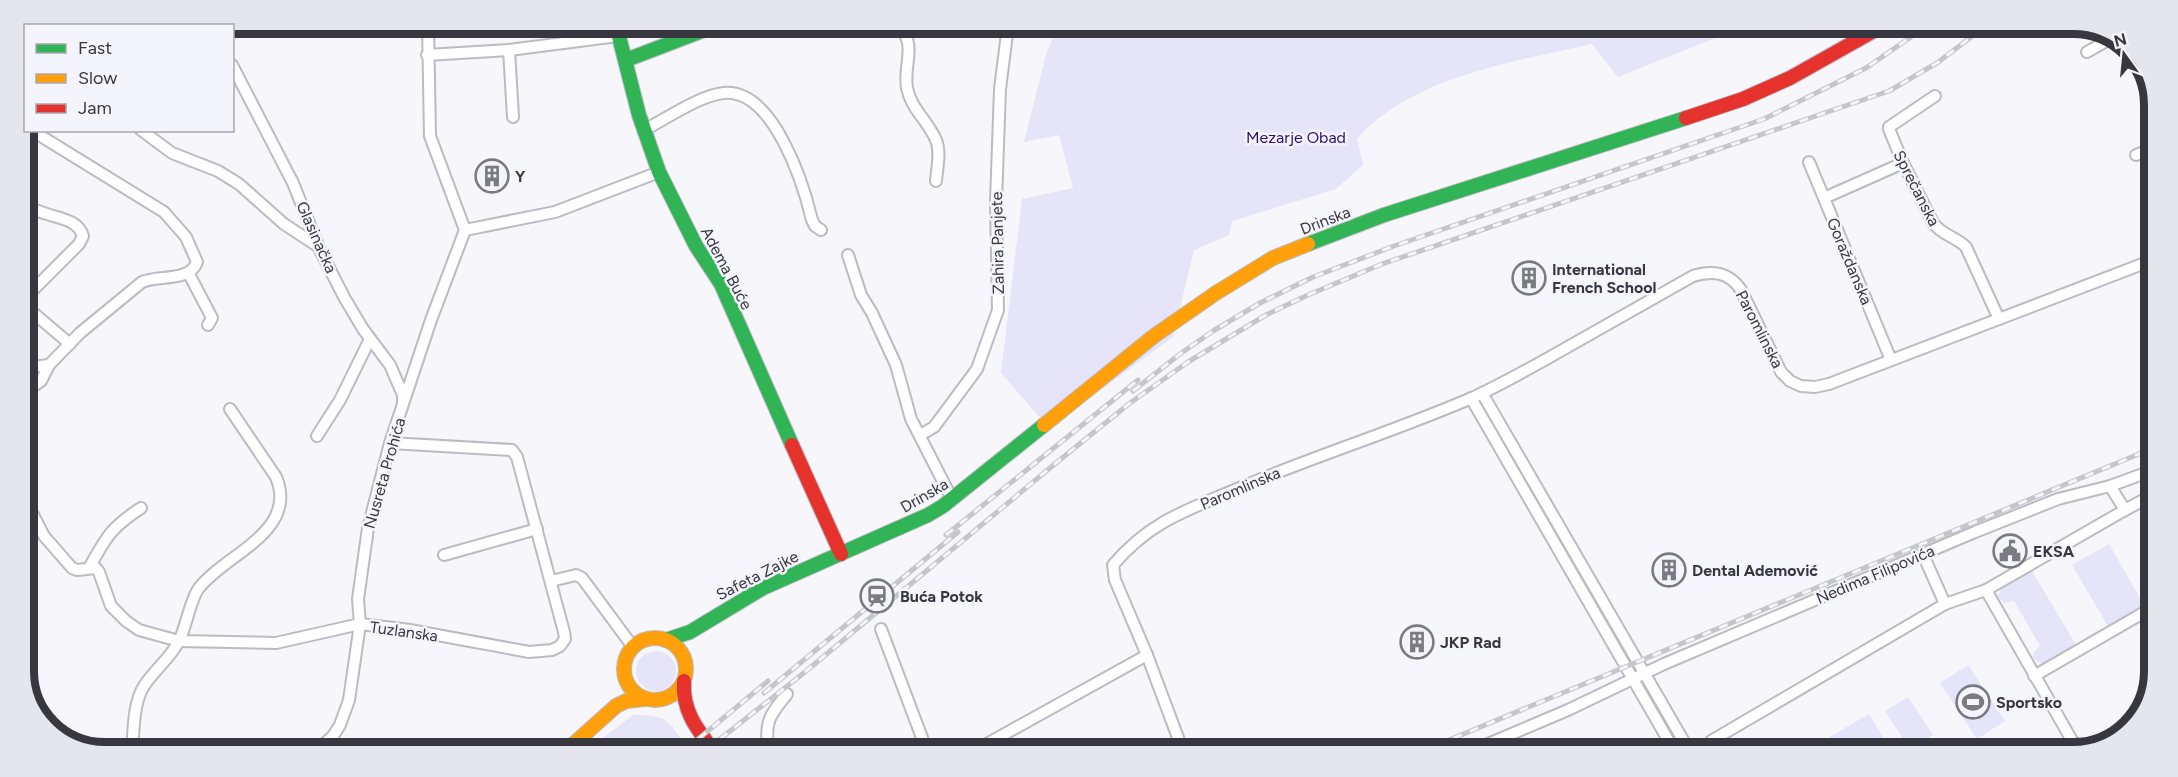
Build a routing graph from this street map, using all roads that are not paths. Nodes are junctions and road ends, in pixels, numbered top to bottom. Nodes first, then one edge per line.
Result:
1 (428, 34) edge
2 (595, 34) edge
3 (618, 34) edge
4 (694, 34) edge
5 (907, 34) edge
6 (1007, 34) edge
7 (1867, 34) edge
8 (2104, 42) edge
9 (509, 50) junction
10 (2087, 52) dead end
11 (427, 55) junction
12 (626, 60) junction
13 (234, 69) edge
14 (1935, 96) dead end
15 (513, 117) dead end
16 (644, 130) junction
17 (35, 132) edge
18 (144, 132) edge
19 (2143, 152) edge
20 (2136, 155) dead end
21 (1809, 162) dead end
22 (1903, 163) junction
23 (659, 172) junction
24 (936, 181) dead end
25 (1824, 198) junction
26 (34, 209) edge
27 (465, 230) junction
28 (821, 230) dead end
29 (319, 248) junction
30 (848, 255) dead end
31 (2143, 264) edge
32 (189, 273) junction
33 (34, 289) edge
34 (34, 314) edge
35 (1999, 319) junction
36 (208, 325) dead end
37 (370, 339) junction
38 (70, 344) junction
39 (1891, 360) junction
40 (50, 365) junction
41 (34, 367) edge
42 (34, 386) edge
43 (1482, 393) junction
44 (1471, 398) junction
45 (403, 407) junction
46 (230, 409) dead end
47 (920, 435) junction
48 (316, 436) dead end
49 (390, 442) junction
50 (2144, 474) edge
51 (2110, 486) junction
52 (952, 499) junction
53 (2144, 500) edge
54 (141, 508) dead end
55 (2125, 510) junction
56 (35, 518) edge
57 (537, 529) junction
58 (841, 554) junction
59 (444, 555) dead end
60 (1924, 559) dead end
61 (88, 568) junction
62 (551, 581) junction
63 (1986, 590) junction
64 (1945, 604) junction
65 (2144, 613) edge
66 (360, 624) junction
67 (881, 629) dead end
68 (692, 632) junction
69 (666, 640) junction
70 (179, 641) junction
71 (633, 647) junction
72 (1147, 655) junction
73 (685, 661) junction
74 (1644, 674) junction
75 (625, 676) junction
76 (2034, 676) junction
77 (1633, 679) junction
78 (684, 680) junction
79 (787, 694) dead end
80 (650, 700) junction
81 (616, 706) junction
82 (688, 716) junction
83 (1711, 741) dead end
84 (133, 742) edge
85 (327, 742) edge
86 (576, 742) edge
87 (707, 742) edge
88 (767, 742) edge
89 (924, 742) edge
90 (990, 742) edge
91 (1180, 742) edge
92 (1493, 742) edge
93 (1669, 742) edge
94 (1684, 742) edge
95 (2073, 742) edge

1 - 11 street
2 - 9 street
3 - 12 main road, Adema Buće
4 - 12 main road
5 - 24 street
6 - 47 street, Zahira Panjete
7 - 52 main road, Drinska
8 - 10 street
9 - 11 street
9 - 15 street
11 - 27 street
12 - 16 main road, Adema Buće
13 - 29 street, Glasinačka
14 - 22 street, Sprečanska
16 - 23 main road, Adema Buće
16 - 28 street
17 - 32 street
18 - 29 street
19 - 20 street
21 - 25 street, Goraždanska
22 - 25 street
22 - 35 street, Sprečanska
23 - 27 street
23 - 58 main road, Adema Buće
25 - 39 street, Goraždanska
26 - 33 street
27 - 45 street, Nusreta Prohića
29 - 37 street, Glasinačka
30 - 47 street
31 - 35 street, Paromlinska
32 - 36 street
32 - 38 street
34 - 38 street
35 - 39 street, Paromlinska
37 - 45 street, Glasinačka
37 - 48 street
38 - 40 street
39 - 43 street, Paromlinska
40 - 41 street
40 - 42 street
43 - 44 street, Paromlinska
43 - 74 street
44 - 72 street, Paromlinska
44 - 77 street
45 - 49 street, Nusreta Prohića
46 - 70 street
47 - 52 street
49 - 57 street, Tuzlanska
49 - 66 street, Nusreta Prohića
50 - 51 street, Nedima Filipovića
51 - 55 street
51 - 74 street, Nedima Filipovića
52 - 58 main road, Drinska
53 - 55 street
54 - 61 street
55 - 63 street
56 - 61 street, Tuzlanska
57 - 59 street
57 - 62 street, Tuzlanska
58 - 68 main road, Safeta Zajke
60 - 64 street, Nedima Filipovića
61 - 70 street, Tuzlanska
62 - 66 street, Tuzlanska
62 - 71 street
63 - 64 street
63 - 76 street
64 - 83 street
65 - 76 street
66 - 70 street, Tuzlanska
66 - 85 street, Nusreta Prohića
67 - 89 street
68 - 69 main road, Safeta Zajke
68 - 73 main road
69 - 71 main road
69 - 73 main road
70 - 84 street
71 - 75 main road
72 - 90 street
72 - 91 street, Paromlinska
73 - 78 main road
74 - 77 street, Nedima Filipovića
74 - 94 street
75 - 80 main road
75 - 81 main road
76 - 95 street
77 - 92 street, Nedima Filipovića
77 - 93 street
78 - 80 main road
78 - 82 main road
79 - 88 street
80 - 81 main road
80 - 82 main road
81 - 86 main road
82 - 87 main road

